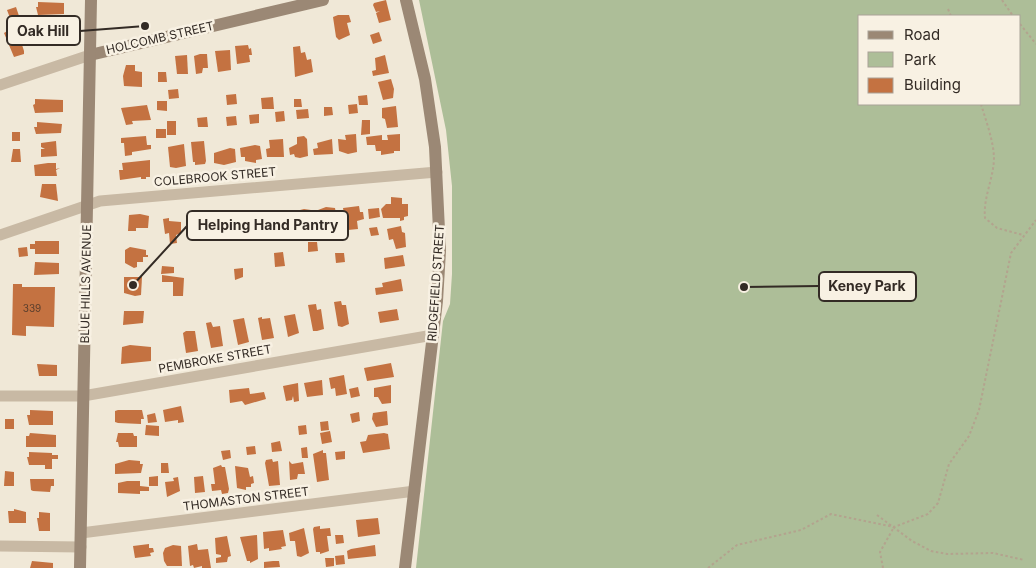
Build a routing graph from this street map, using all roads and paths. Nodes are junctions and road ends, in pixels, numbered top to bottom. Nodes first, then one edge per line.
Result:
1 (91, 0) edge
2 (323, 0) edge
3 (406, 0) edge
4 (1002, 0) edge
5 (948, 9) dead end
6 (951, 15) edge
7 (1012, 15) edge
8 (1021, 25) edge
9 (1036, 44) edge
10 (90, 55) junction
11 (0, 85) edge
12 (981, 105) edge
13 (437, 172) junction
14 (87, 204) junction
15 (1036, 220) edge
16 (0, 235) edge
17 (1024, 236) junction
18 (433, 335) junction
19 (0, 396) edge
20 (83, 396) junction
21 (415, 491) junction
22 (877, 515) dead end
23 (894, 527) junction
24 (81, 533) junction
25 (0, 546) edge
26 (80, 547) junction
27 (1024, 560) dead end
28 (80, 568) edge
29 (406, 568) edge
30 (708, 568) edge
31 (882, 568) edge

1 - 10 street, BLUE HILLS AVENUE
2 - 10 street, HOLCOMB STREET
3 - 13 street, RIDGEFIELD STREET
4 - 7 path
5 - 6 path
8 - 9 path
10 - 11 street, HOLCOMB STREET
10 - 14 street, BLUE HILLS AVENUE
12 - 17 path
13 - 14 street, COLEBROOK STREET
13 - 18 street, RIDGEFIELD STREET
14 - 16 street, COLEBROOK STREET
14 - 20 street, BLUE HILLS AVENUE
15 - 17 path
17 - 23 path
18 - 20 street, PEMBROKE STREET
18 - 21 street, RIDGEFIELD STREET
19 - 20 street, PEMBROKE STREET
20 - 24 street, BLUE HILLS AVENUE
21 - 24 street, THOMASTON STREET
21 - 29 street, RIDGEFIELD STREET
22 - 23 path
23 - 27 path
23 - 30 path
23 - 31 path
24 - 26 street, BLUE HILLS AVENUE
25 - 26 street
26 - 28 street, BLUE HILLS AVENUE

